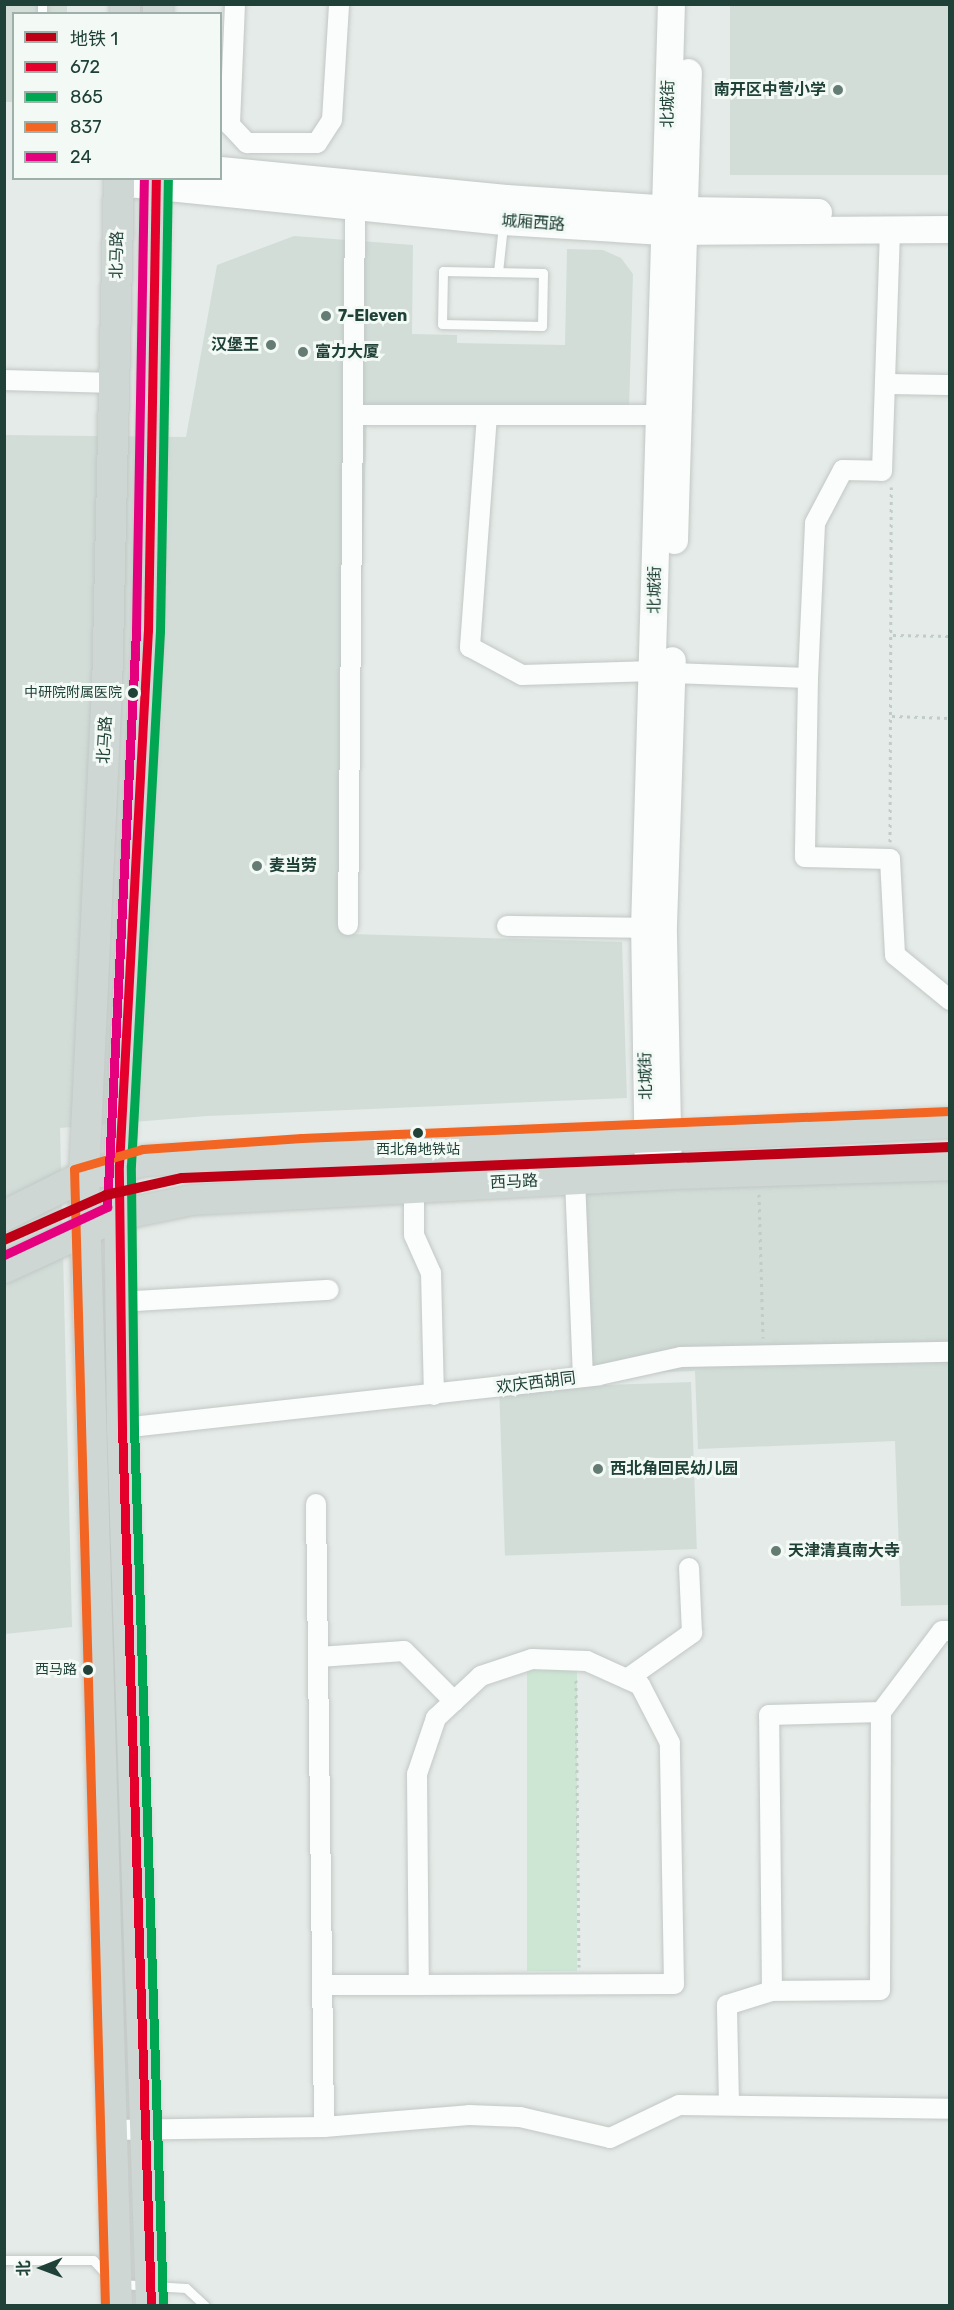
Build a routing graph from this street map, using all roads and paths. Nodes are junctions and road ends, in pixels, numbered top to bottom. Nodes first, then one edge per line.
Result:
1 (235, 4) edge
2 (339, 4) edge
3 (671, 4) edge
4 (690, 4) edge
5 (222, 170) edge
6 (119, 180) edge
7 (156, 181) edge
8 (355, 204) junction
9 (504, 210) junction
10 (950, 211) edge
11 (674, 220) junction
12 (950, 229) edge
13 (890, 230) junction
14 (498, 272) junction
15 (4, 380) edge
16 (115, 383) junction
17 (885, 384) junction
18 (950, 385) edge
19 (352, 415) junction
20 (487, 415) junction
21 (657, 416) junction
22 (882, 471) junction
23 (893, 634) junction
24 (950, 636) edge
25 (663, 672) junction
26 (808, 678) junction
27 (892, 716) junction
28 (950, 718) edge
29 (890, 859) junction
30 (348, 925) dead end
31 (507, 926) dead end
32 (644, 928) junction
33 (950, 1000) edge
34 (950, 1123) edge
35 (657, 1135) junction
36 (119, 1165) junction
37 (950, 1166) edge
38 (758, 1172) junction
39 (658, 1175) junction
40 (84, 1176) junction
41 (575, 1179) junction
42 (414, 1188) junction
43 (119, 1215) junction
44 (4, 1216) edge
45 (84, 1230) junction
46 (4, 1268) edge
47 (329, 1290) dead end
48 (119, 1302) junction
49 (950, 1352) edge
50 (764, 1356) junction
51 (583, 1377) junction
52 (434, 1395) junction
53 (122, 1428) junction
54 (316, 1504) dead end
55 (689, 1568) dead end
56 (950, 1631) edge
57 (320, 1657) junction
58 (576, 1660) junction
59 (627, 1679) junction
60 (454, 1701) junction
61 (881, 1712) junction
62 (324, 1984) junction
63 (579, 1984) junction
64 (419, 1985) junction
65 (772, 1990) junction
66 (729, 2104) junction
67 (950, 2109) edge
68 (324, 2127) junction
69 (144, 2129) junction
70 (110, 2130) junction
71 (4, 2260) edge
72 (116, 2295) edge
73 (151, 2295) edge
74 (205, 2306) edge

1 - 2 street
3 - 11 street, 北城街
4 - 11 street, 北城街
5 - 9 street, 城厢西路
6 - 7 street, 城厢西路
6 - 16 main road, 北马路
7 - 8 street, 城厢西路
7 - 36 main road
8 - 9 street, 城厢西路
8 - 19 street
9 - 11 street, 城厢西路
9 - 14 lane
10 - 11 street, 城厢西路
11 - 13 street, 城厢西路
11 - 21 street, 北城街
11 - 25 street, 北城街
12 - 13 street, 城厢西路
13 - 17 street
14 - 14 lane
15 - 16 street
16 - 40 main road, 北马路
17 - 18 street
17 - 22 street
19 - 20 street
19 - 30 street
20 - 21 street
20 - 25 street
21 - 25 street, 北城街
22 - 23 path
22 - 26 street
23 - 24 path
23 - 27 path
25 - 26 street
25 - 32 street, 北城街
25 - 35 street, 北城街
26 - 29 street
27 - 28 path
27 - 29 path
29 - 33 street
31 - 32 street
32 - 35 street, 北城街
34 - 35 main road
35 - 36 main road
35 - 39 street, 北城街
36 - 40 main road
36 - 43 main road
37 - 38 main road, 西马路
38 - 39 main road, 西马路
38 - 50 path
39 - 41 main road, 西马路
40 - 44 main road
40 - 45 main road, 北马路
41 - 42 main road, 西马路
41 - 51 street
42 - 43 main road, 西马路
42 - 52 street
43 - 45 main road, 西马路
43 - 48 main road
45 - 46 main road, 西马路
45 - 70 main road, 北马路
47 - 48 street
48 - 53 main road
49 - 50 street, 欢庆西胡同
50 - 51 street, 欢庆西胡同
51 - 52 street, 欢庆西胡同
52 - 53 street, 欢庆西胡同
53 - 69 main road
54 - 57 street
55 - 59 street
56 - 61 street
57 - 60 street
57 - 62 street
58 - 59 street
58 - 60 street
58 - 63 path
59 - 63 street
60 - 64 street
61 - 65 street
61 - 65 street
62 - 64 street
62 - 68 street
63 - 64 street
65 - 66 street
66 - 67 street
66 - 68 street
68 - 69 street
69 - 70 street
69 - 73 main road
70 - 72 main road, 北马路
71 - 72 lane
72 - 73 lane
73 - 74 lane

